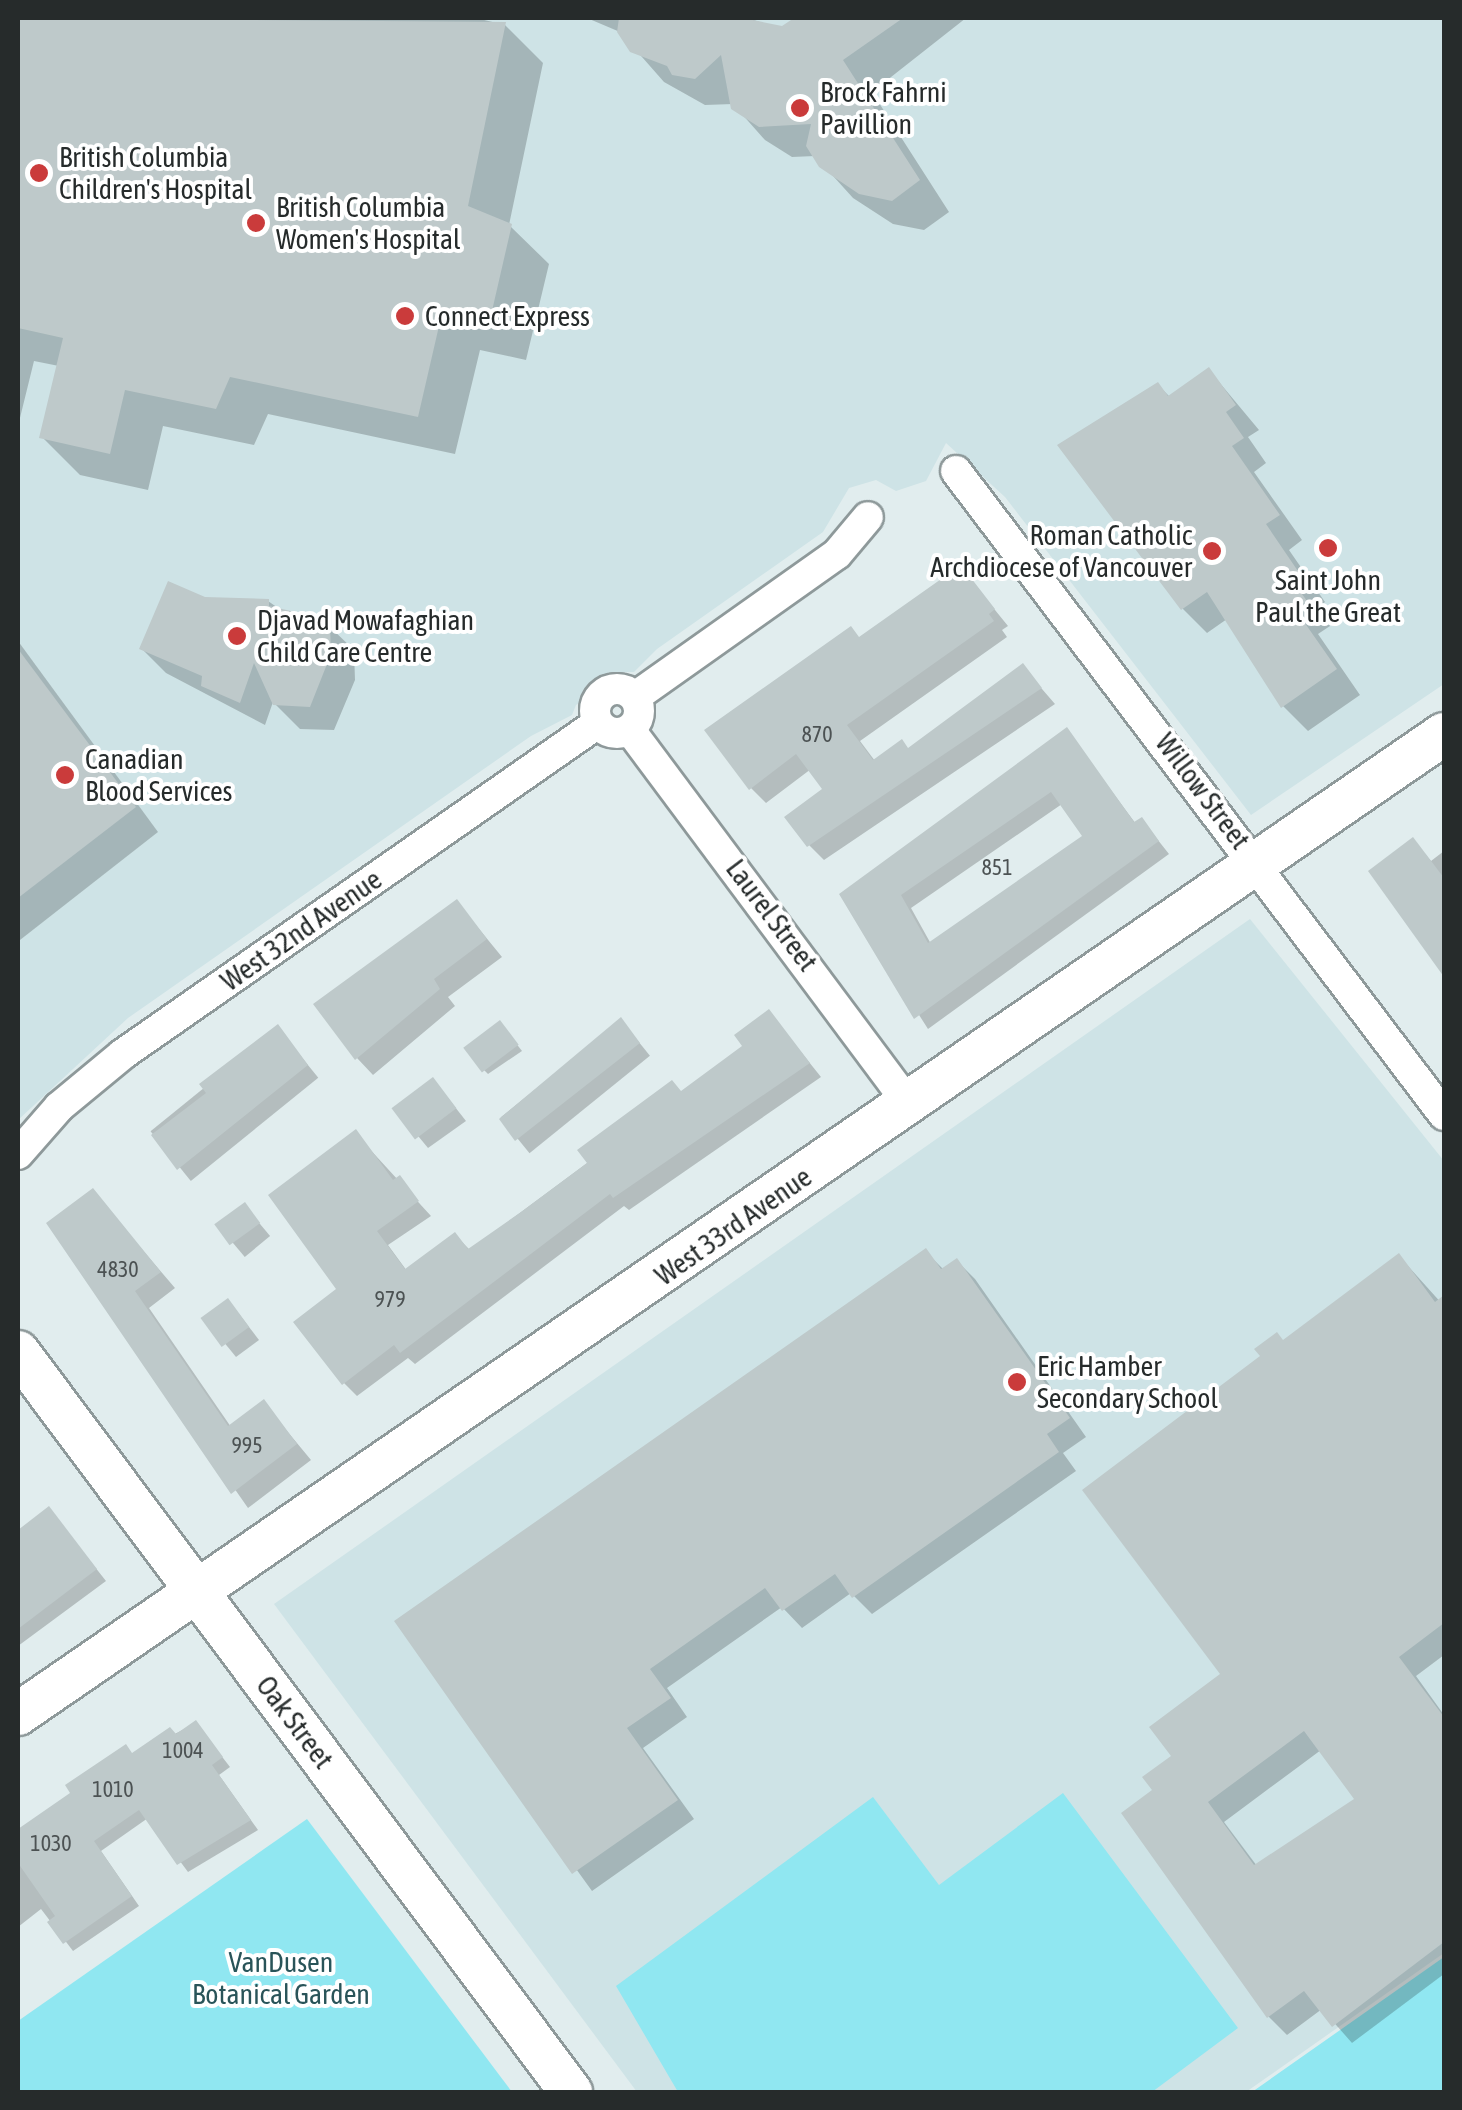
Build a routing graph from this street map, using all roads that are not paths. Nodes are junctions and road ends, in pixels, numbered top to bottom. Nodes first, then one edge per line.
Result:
1 (956, 471) dead end
2 (868, 518) dead end
3 (635, 697) junction
4 (598, 723) junction
5 (630, 730) junction
6 (1444, 734) edge
7 (1257, 864) junction
8 (910, 1104) junction
9 (1444, 1115) edge
10 (18, 1154) edge
11 (18, 1352) edge
12 (195, 1590) junction
13 (18, 1714) edge
14 (570, 2092) edge

1 - 7 street, Willow Street
2 - 3 street
3 - 4 street
3 - 5 street
4 - 5 street
4 - 10 street, West 32nd Avenue
5 - 8 street, Laurel Street
6 - 7 street, West 33rd Avenue
7 - 8 street, West 33rd Avenue
7 - 9 street, Willow Street
8 - 12 street, West 33rd Avenue
11 - 12 street, Oak Street
12 - 13 street, West 33rd Avenue
12 - 14 street, Oak Street

